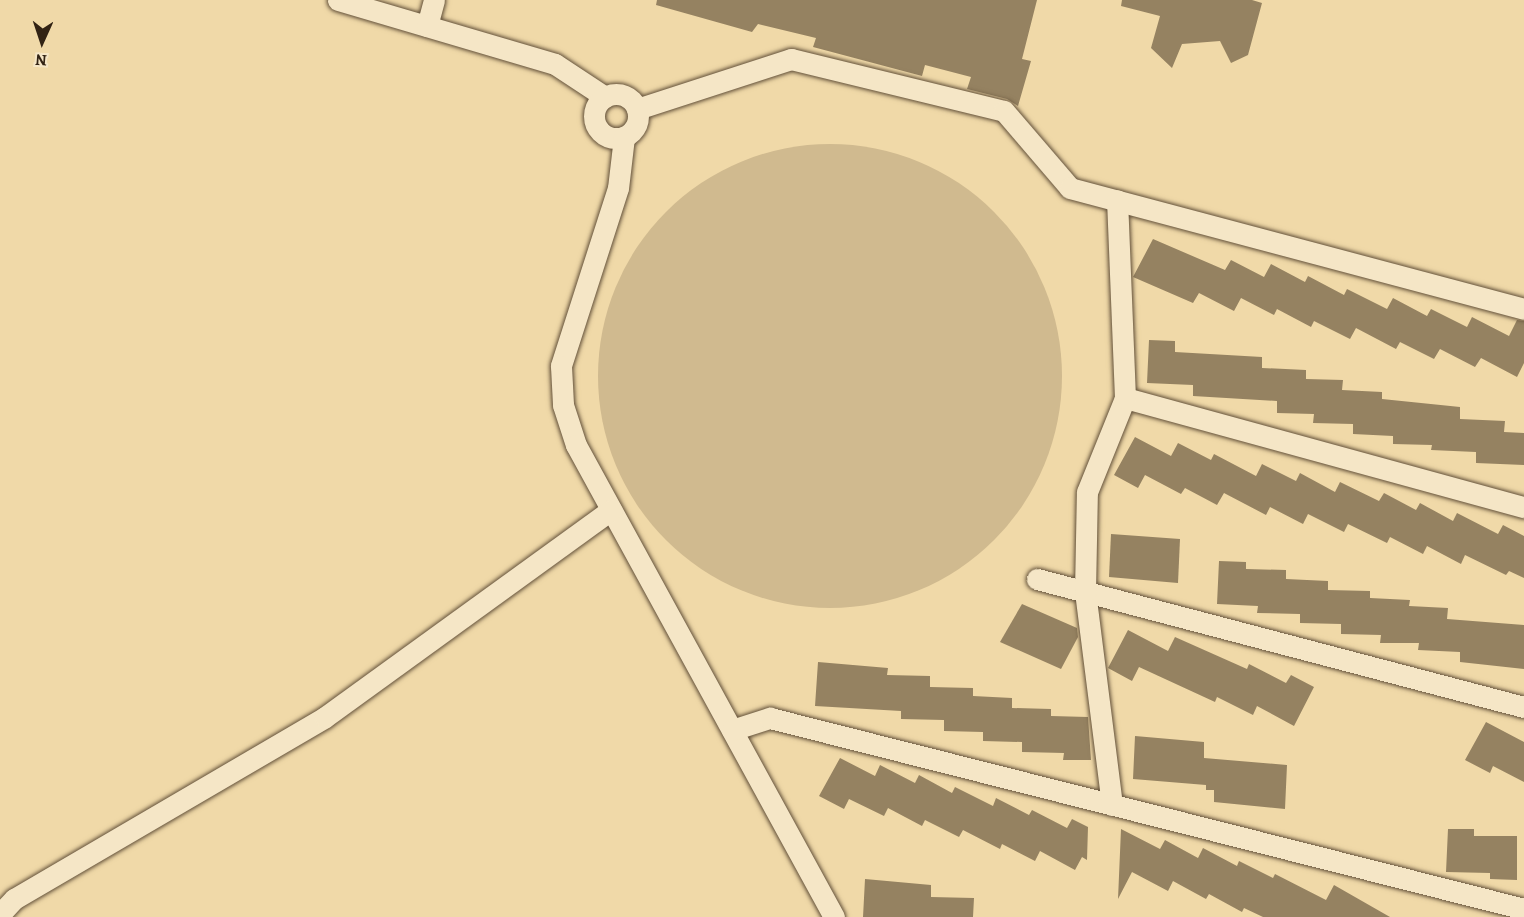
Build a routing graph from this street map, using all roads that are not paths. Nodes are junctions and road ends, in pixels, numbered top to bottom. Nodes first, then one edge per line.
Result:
1 (338, 0) edge
2 (434, 0) edge
3 (427, 26) junction
4 (605, 97) junction
5 (637, 109) junction
6 (624, 137) junction
7 (1117, 200) junction
8 (1524, 309) edge
9 (1125, 398) junction
10 (1524, 507) edge
11 (611, 510) junction
12 (1037, 579) dead end
13 (1085, 591) junction
14 (1524, 707) edge
15 (732, 730) junction
16 (1112, 805) junction
17 (1524, 909) edge
18 (0, 914) edge
19 (834, 917) edge

1 - 3 street
2 - 3 street
3 - 4 street
4 - 5 street
4 - 6 street
5 - 6 street
5 - 7 street
6 - 11 street
7 - 8 street
7 - 9 street
9 - 10 street
9 - 13 street
11 - 15 street
11 - 18 street
12 - 13 street
13 - 14 street
13 - 16 street
15 - 16 street
15 - 19 street
16 - 17 street

